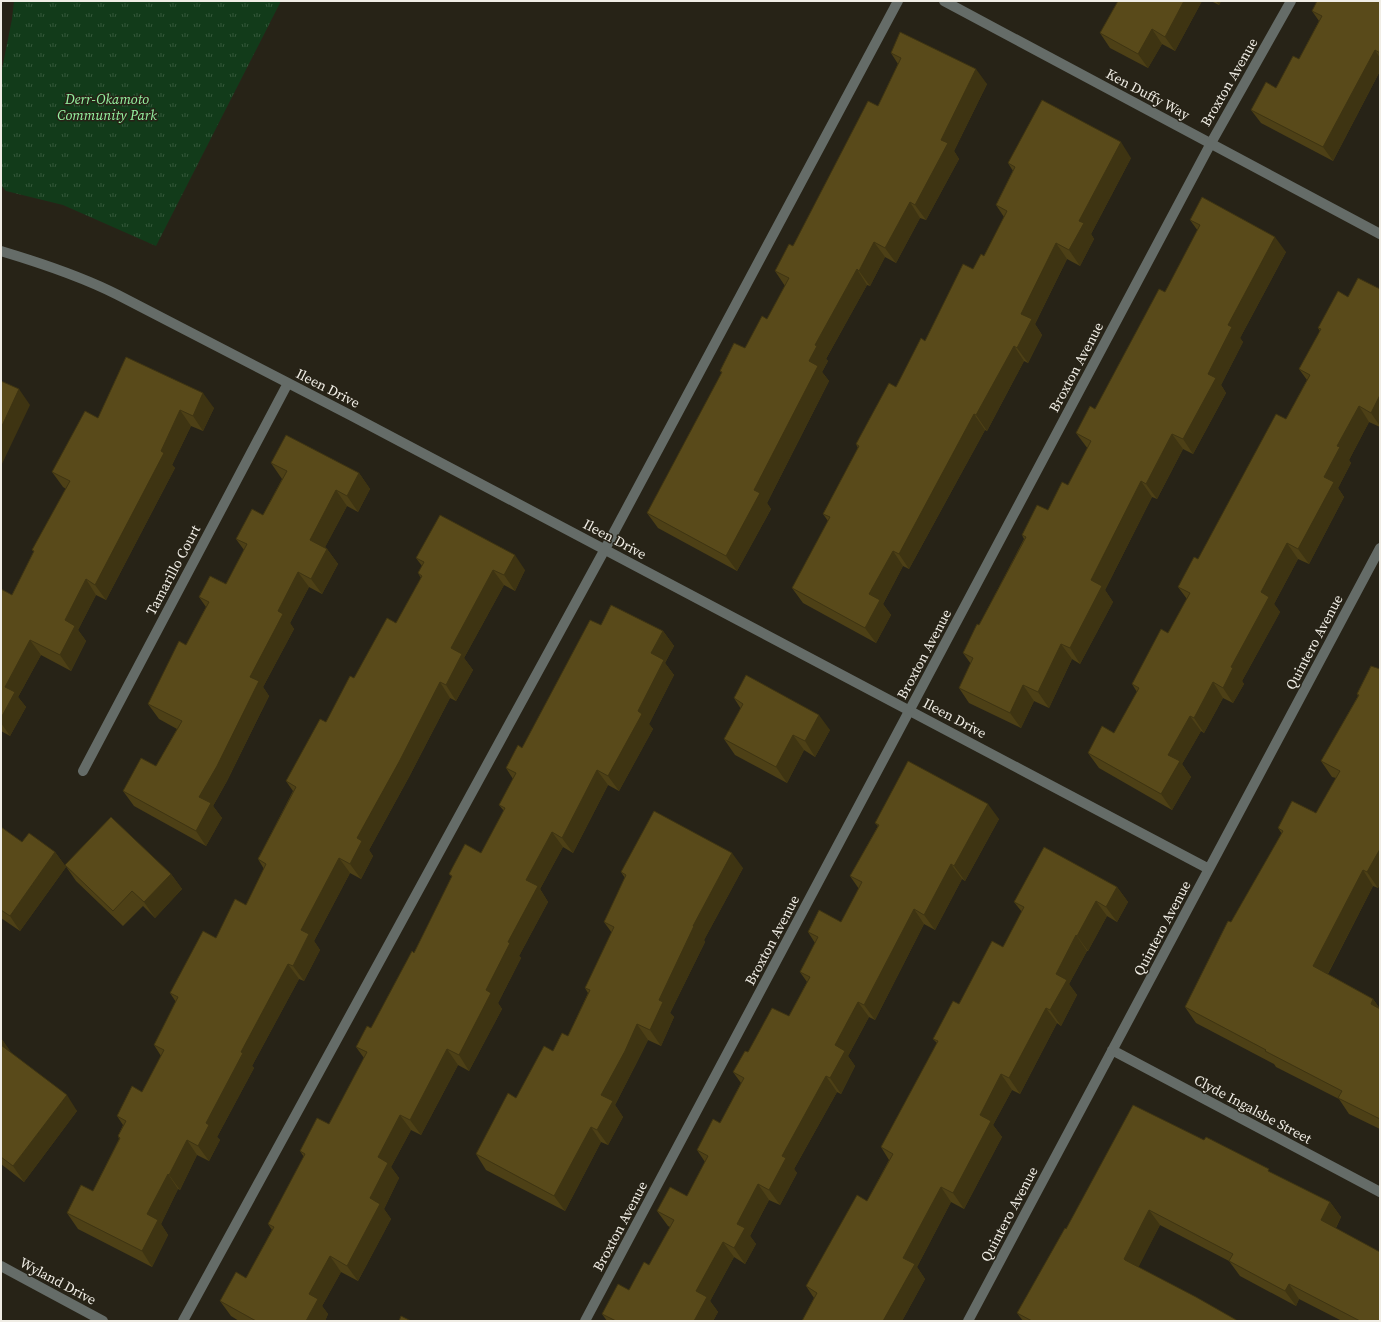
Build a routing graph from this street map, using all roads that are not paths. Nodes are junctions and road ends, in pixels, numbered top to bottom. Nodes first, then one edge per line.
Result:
1 (898, 1) edge
2 (944, 1) edge
3 (1291, 1) edge
4 (1211, 143) junction
5 (1380, 234) edge
6 (1, 250) edge
7 (288, 383) junction
8 (1380, 548) edge
9 (605, 550) junction
10 (910, 711) junction
11 (83, 771) dead end
12 (1209, 869) junction
13 (1112, 1050) junction
14 (1380, 1192) edge
15 (1, 1266) edge
16 (103, 1321) edge
17 (183, 1321) edge
18 (585, 1321) edge
19 (968, 1321) edge

1 - 9 street
2 - 4 street, Ken Duffy Way
3 - 4 street, Broxton Avenue
4 - 5 street, Ken Duffy Way
4 - 10 street, Broxton Avenue
6 - 7 street, Ileen Drive
7 - 9 street, Ileen Drive
7 - 11 street, Tamarillo Court
8 - 12 street, Quintero Avenue
9 - 10 street, Ileen Drive
9 - 17 street
10 - 12 street, Ileen Drive
10 - 18 street, Broxton Avenue
12 - 13 street, Quintero Avenue
13 - 14 street, Clyde Ingalsbe Street
13 - 19 street, Quintero Avenue
15 - 16 street, Wyland Drive

